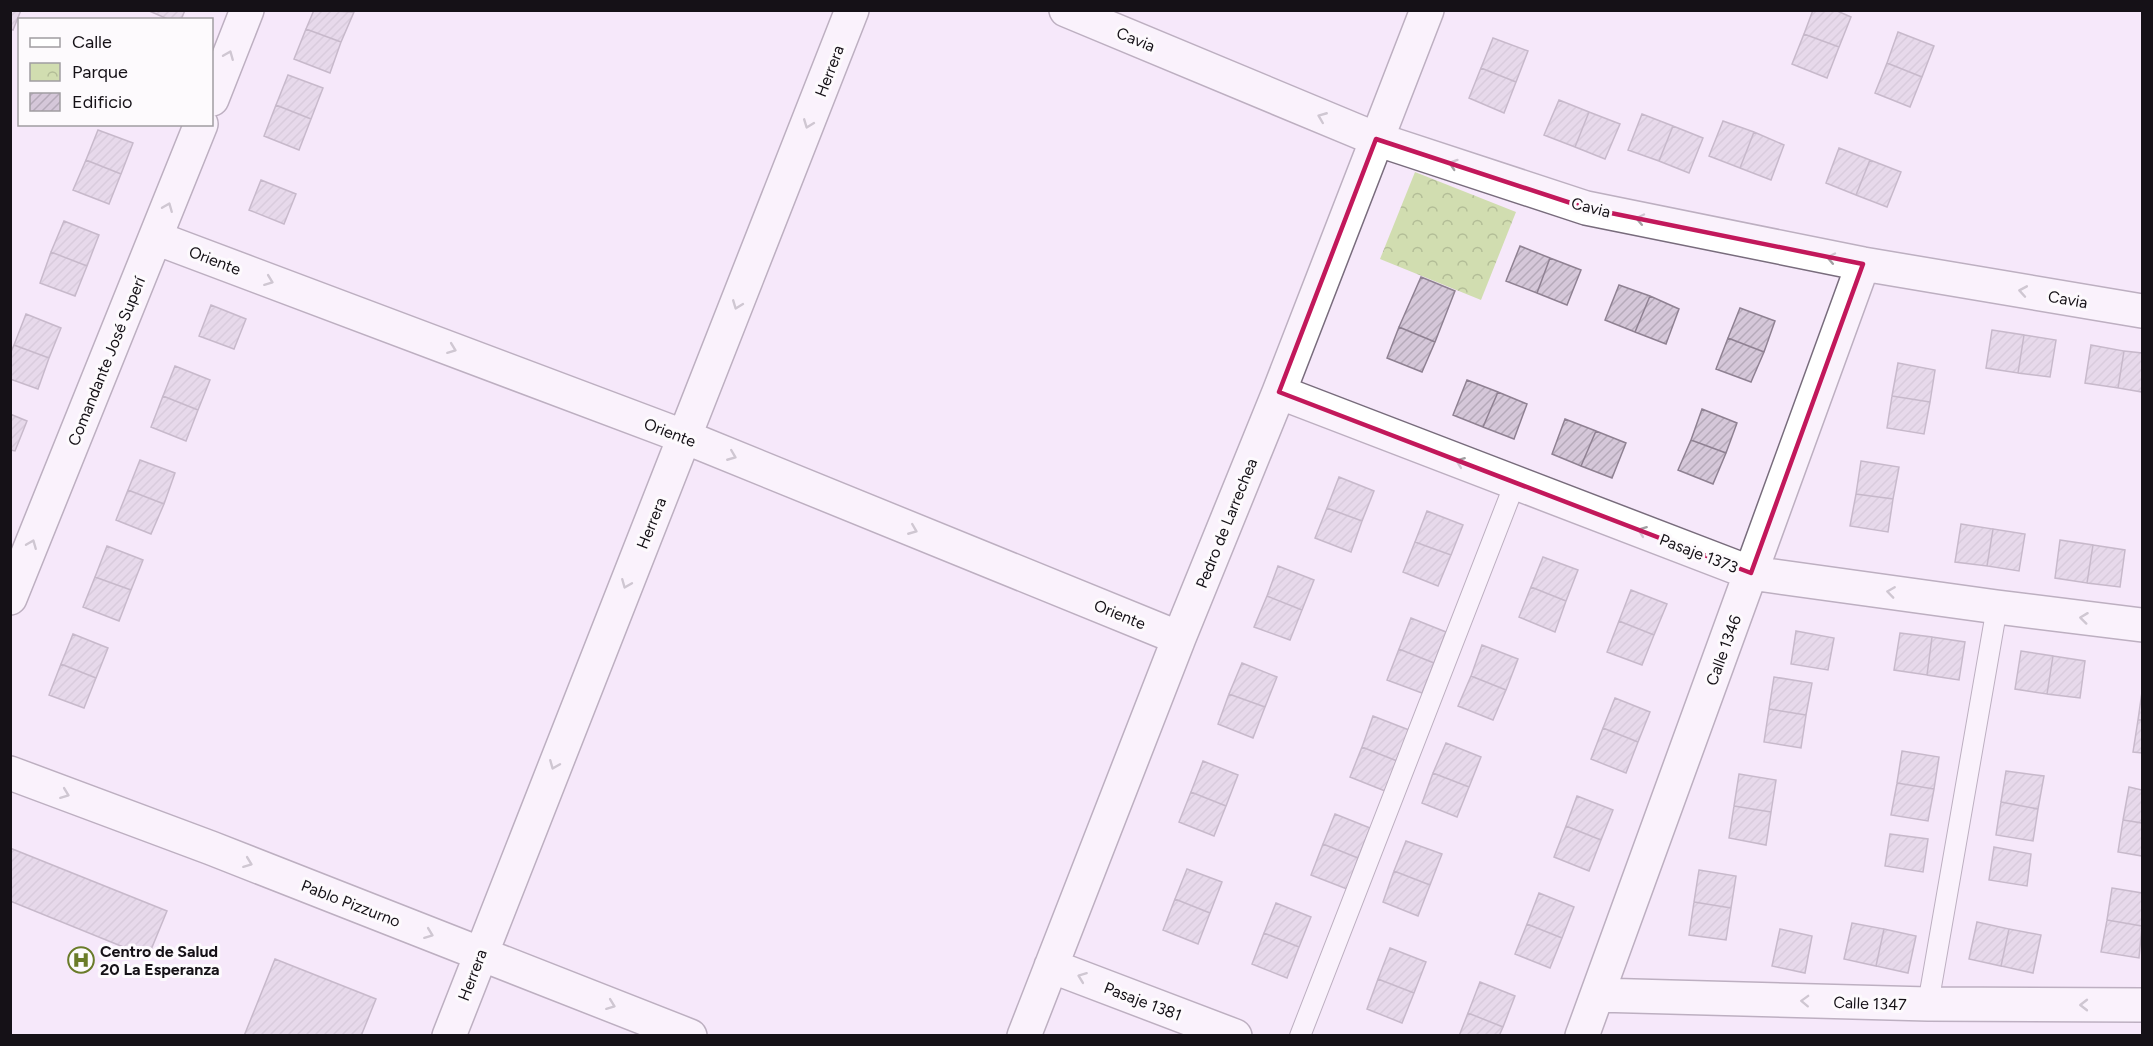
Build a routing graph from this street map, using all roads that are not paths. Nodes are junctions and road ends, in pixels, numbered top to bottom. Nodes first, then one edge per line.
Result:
1 (247, 10) edge
2 (852, 10) edge
3 (1066, 10) edge
4 (1427, 10) edge
5 (213, 96) edge
6 (200, 126) edge
7 (1376, 139) junction
8 (156, 238) junction
9 (1863, 264) junction
10 (2142, 311) edge
11 (1279, 392) junction
12 (685, 437) junction
13 (1515, 483) junction
14 (1751, 573) junction
15 (10, 598) edge
16 (1997, 607) junction
17 (2142, 625) edge
18 (1179, 638) junction
19 (10, 773) edge
20 (480, 954) junction
21 (1051, 966) junction
22 (1597, 995) junction
23 (1929, 1004) junction
24 (2142, 1005) edge
25 (449, 1035) edge
26 (690, 1035) edge
27 (1024, 1035) edge
28 (1234, 1035) edge
29 (1300, 1035) edge
30 (1582, 1035) edge

5 -> 1 street
2 -> 12 street, Herrera
7 -> 3 street, Cavia
4 - 7 street, Pedro de Larrechea
8 -> 6 street, Comandante José Superí
9 -> 7 street, Cavia
7 - 11 street, Pedro de Larrechea
8 -> 12 street, Oriente
15 -> 8 street, Comandante José Superí
10 -> 9 street, Cavia
9 - 14 street, Calle 1346
13 -> 11 street, Pasaje 1373
11 - 18 street, Pedro de Larrechea
12 -> 18 street, Oriente
12 -> 20 street, Herrera
14 -> 13 street, Pasaje 1373
13 - 29 lane
16 -> 14 street, Pasaje 1373
14 - 22 street, Calle 1346
17 -> 16 street, Pasaje 1373
16 - 23 lane
18 - 21 street, Pedro de Larrechea
19 -> 20 street, Pablo Pizzurno
20 - 25 street, Herrera
20 -> 26 street, Pablo Pizzurno
21 - 27 street, Pedro de Larrechea
28 -> 21 street, Pasaje 1381
23 -> 22 street, Calle 1347
22 - 30 street, Calle 1346
24 -> 23 street, Calle 1347

